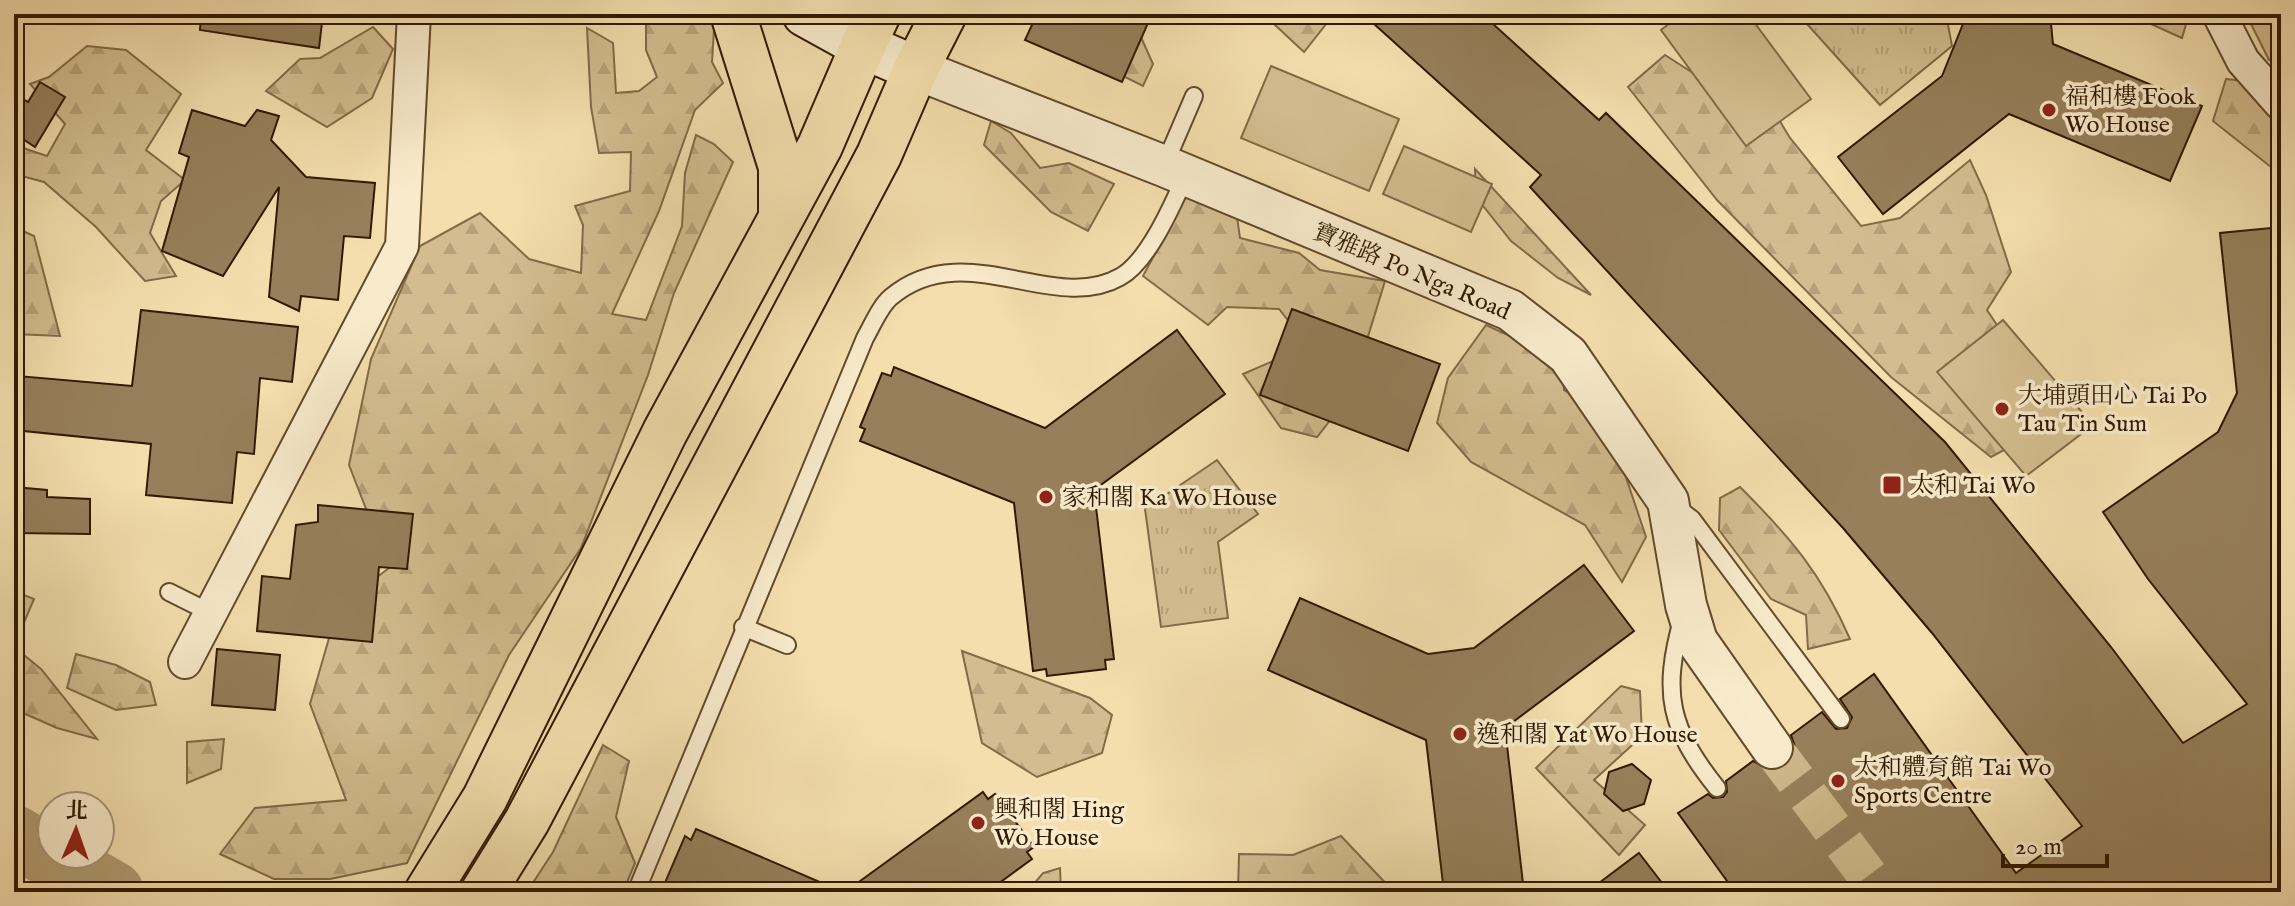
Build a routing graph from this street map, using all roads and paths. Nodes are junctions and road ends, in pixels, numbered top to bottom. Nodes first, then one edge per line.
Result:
1 (414, 14) edge
2 (733, 14) edge
3 (805, 14) edge
4 (944, 14) edge
5 (2219, 14) edge
6 (871, 30) edge
7 (916, 69) junction
8 (1194, 96) dead end
9 (2281, 104) edge
10 (1175, 171) junction
11 (781, 211) junction
12 (1668, 501) junction
13 (169, 592) dead end
14 (1686, 605) junction
15 (211, 613) junction
16 (743, 627) junction
17 (787, 645) dead end
18 (185, 662) dead end
19 (1841, 719) dead end
20 (1772, 748) tunnel mouth
21 (1717, 788) dead end
22 (427, 892) edge
23 (483, 892) edge
24 (636, 892) edge

1 - 15 street
2 - 11 main road
3 - 6 main road
4 - 7 main road
5 - 9 street
6 - 7 main road
6 - 11 main road
7 - 10 street, 寶雅路 Po Nga Road
7 - 23 main road
8 - 10 lane
10 - 12 street, 寶雅路 Po Nga Road
10 - 16 lane
11 - 22 main road
12 - 14 street, 寶雅路 Po Nga Road
12 - 19 lane
13 - 15 lane
14 - 20 street, 寶雅路 Po Nga Road
14 - 21 lane
15 - 18 street
16 - 17 lane
16 - 24 lane

